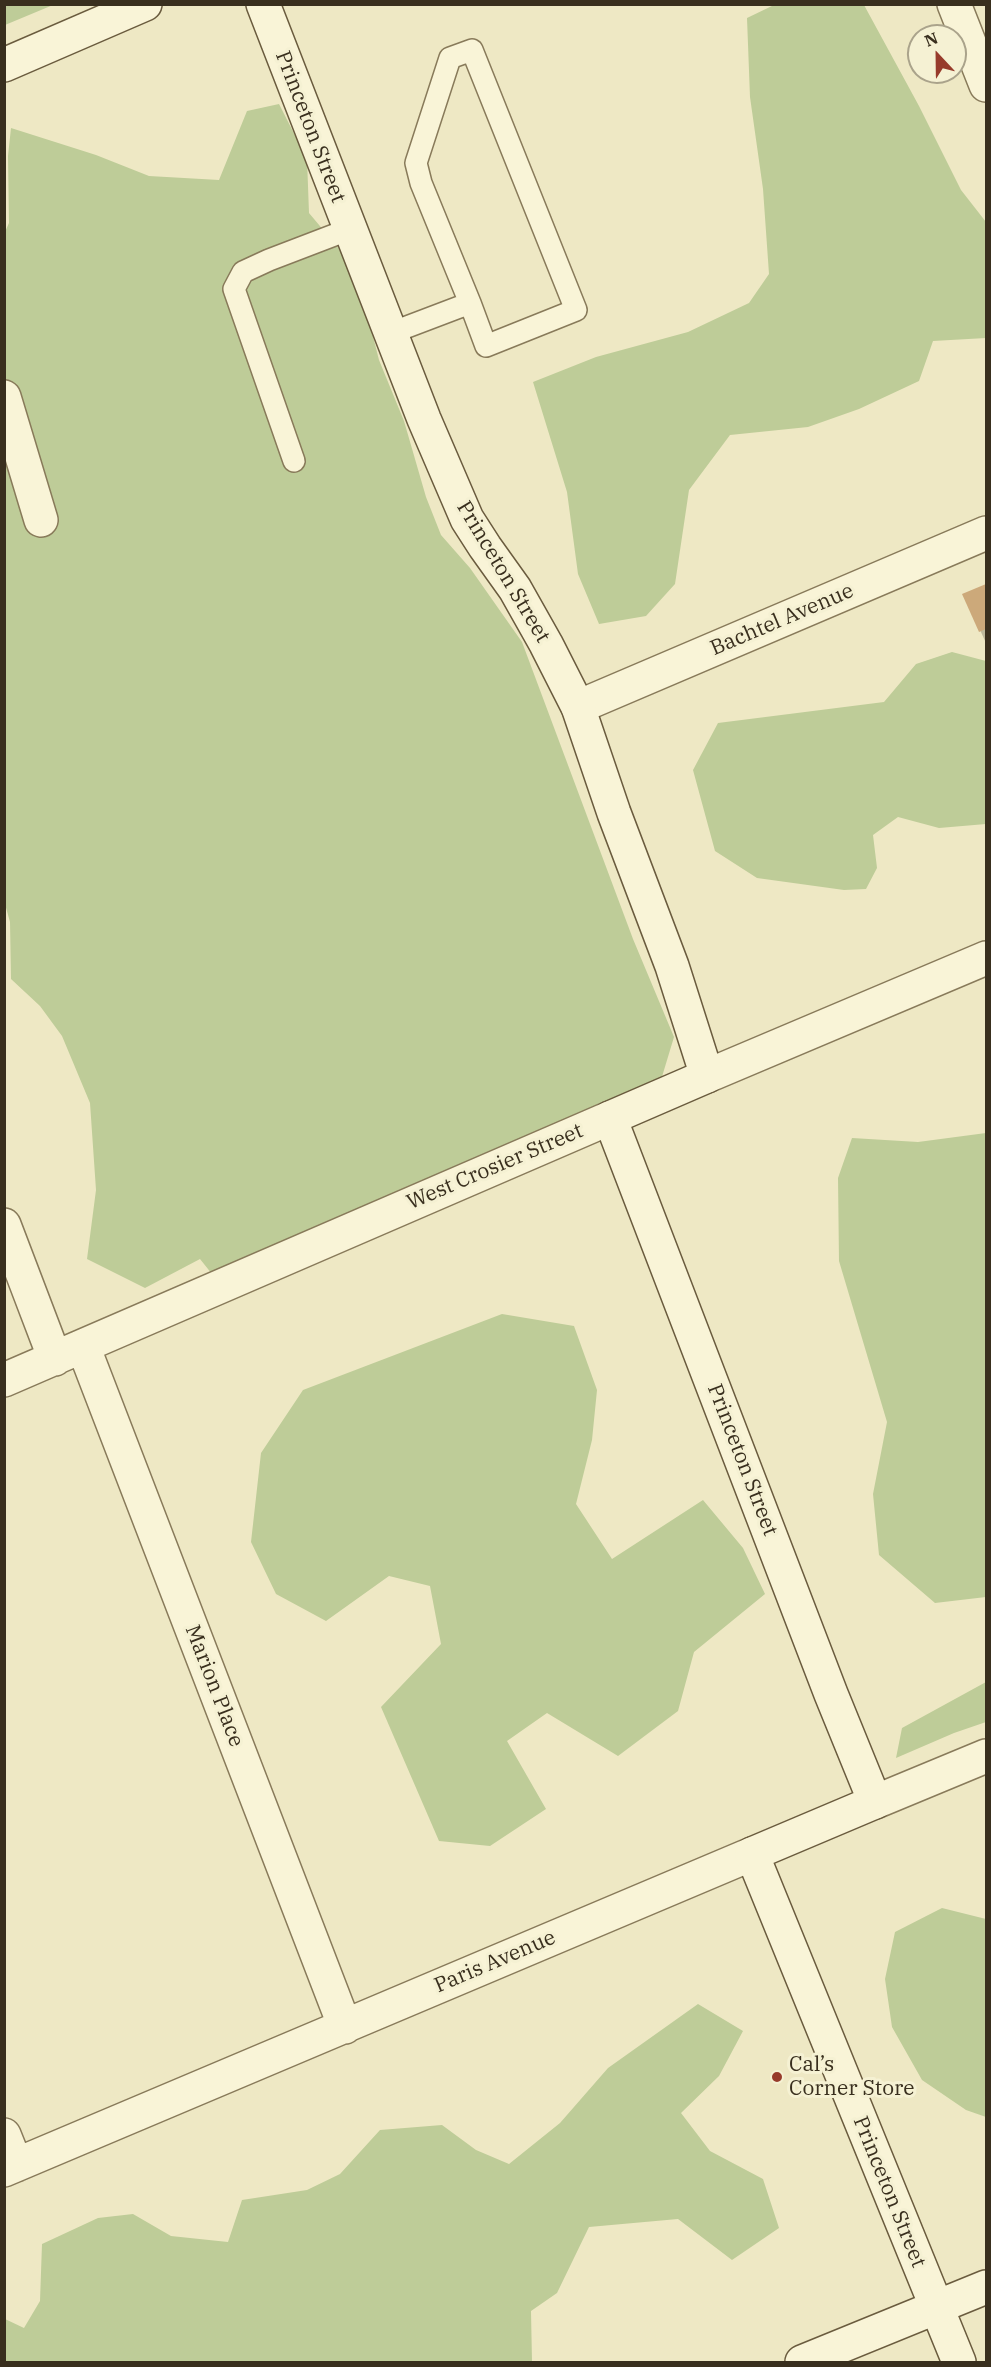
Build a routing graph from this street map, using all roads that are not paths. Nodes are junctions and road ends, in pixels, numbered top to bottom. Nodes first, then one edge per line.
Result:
1 (146, 4) edge
2 (263, 4) edge
3 (954, 4) edge
4 (4, 65) edge
5 (987, 85) edge
6 (350, 229) junction
7 (470, 303) junction
8 (391, 333) junction
9 (4, 397) edge
10 (294, 461) dead end
11 (41, 520) dead end
12 (987, 533) edge
13 (578, 707) junction
14 (987, 958) edge
15 (707, 1076) junction
16 (610, 1118) junction
17 (4, 1225) edge
18 (69, 1352) junction
19 (4, 1380) edge
20 (987, 1756) edge
21 (875, 1802) junction
22 (752, 1854) junction
23 (345, 2027) junction
24 (4, 2135) edge
25 (10, 2167) edge
26 (987, 2287) edge
27 (936, 2307) junction
28 (802, 2362) edge
29 (958, 2362) edge

1 - 4 street
2 - 6 street, Princeton Street
3 - 5 street
6 - 8 street, Princeton Street
6 - 10 lane
7 - 7 lane
7 - 8 lane
8 - 13 street, Princeton Street
9 - 11 street
12 - 13 street, Bachtel Avenue
13 - 15 street, Princeton Street
14 - 15 street, West Crosier Street
15 - 16 street, West Crosier Street
16 - 18 street, West Crosier Street
16 - 21 street, Princeton Street
17 - 18 street, Marion Place
18 - 19 street, West Crosier Street
18 - 23 street, Marion Place
20 - 21 street, Paris Avenue
21 - 22 street, Paris Avenue
22 - 23 street, Paris Avenue
22 - 27 street, Princeton Street
23 - 25 street, Paris Avenue
24 - 25 street
26 - 27 street
27 - 28 street
27 - 29 street, Princeton Street

